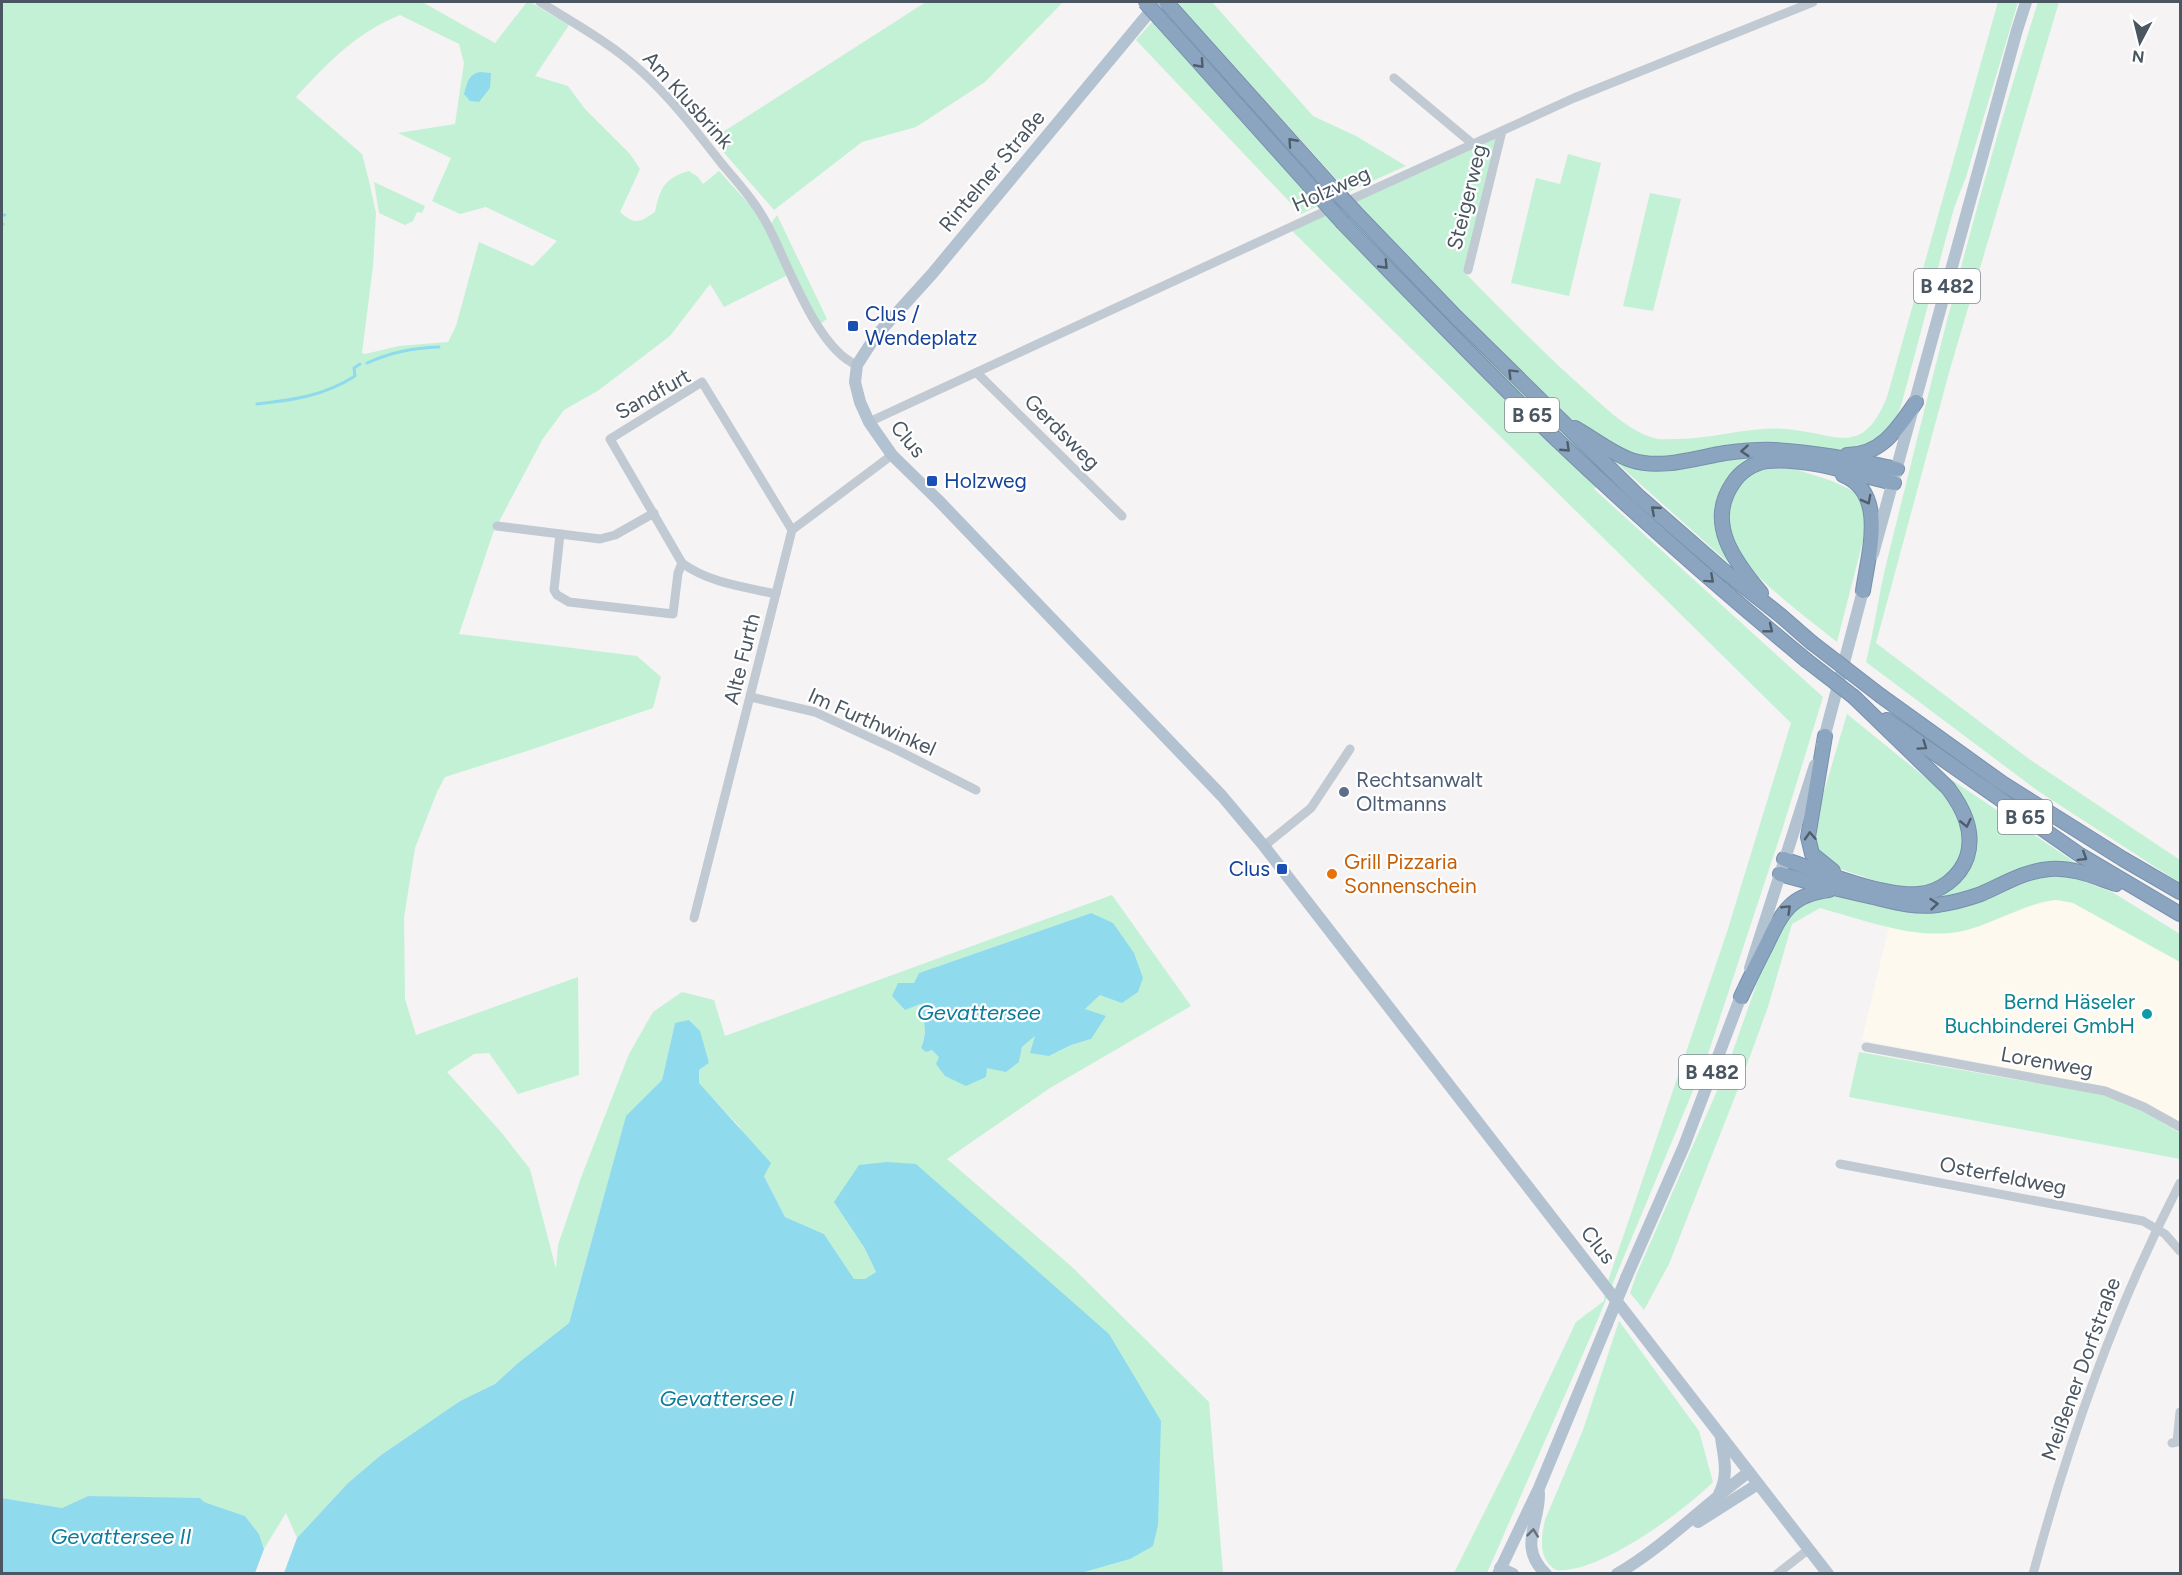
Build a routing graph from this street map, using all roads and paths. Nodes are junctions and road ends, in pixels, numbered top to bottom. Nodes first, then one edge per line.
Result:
1 (540, 2) edge
2 (1145, 2) edge
3 (1158, 2) edge
4 (1813, 2) edge
5 (2026, 2) edge
6 (1169, 5) edge
7 (1394, 78) dead end
8 (1502, 131) junction
9 (1474, 145) junction
10 (1468, 270) dead end
11 (857, 365) junction
12 (976, 373) junction
13 (1916, 402) junction
14 (1553, 414) junction
15 (868, 422) junction
16 (892, 455) junction
17 (1823, 461) junction
18 (1898, 469) junction
19 (1894, 483) junction
20 (654, 513) junction
21 (1122, 516) dead end
22 (497, 526) dead end
23 (792, 530) junction
24 (560, 534) junction
25 (682, 563) junction
26 (1863, 591) junction
27 (776, 594) junction
28 (1780, 615) junction
29 (751, 696) junction
30 (1875, 714) junction
31 (1825, 736) junction
32 (1350, 749) dead end
33 (976, 790) dead end
34 (1264, 846) junction
35 (1784, 859) junction
36 (1780, 874) junction
37 (1840, 884) junction
38 (2181, 892) edge
39 (2143, 893) junction
40 (2181, 914) edge
41 (694, 918) dead end
42 (1741, 998) junction
43 (1866, 1047) dead end
44 (2181, 1127) edge
45 (1840, 1164) dead end
46 (2181, 1183) edge
47 (2157, 1229) junction
48 (2181, 1251) edge
49 (2181, 1413) edge
50 (1721, 1437) junction
51 (2172, 1443) dead end
52 (1749, 1472) junction
53 (1758, 1484) junction
54 (1539, 1488) junction
55 (1718, 1495) junction
56 (1809, 1549) junction
57 (1499, 1571) edge
58 (1513, 1574) edge
59 (1546, 1574) edge
60 (1617, 1574) edge
61 (1629, 1574) edge
62 (1777, 1574) edge
63 (1828, 1574) edge
64 (2033, 1574) edge

1 - 11 street, Am Klusbrink
2 -> 30 highway, B 65, bridge
3 - 11 main road, Rintelner Straße
4 - 8 street, Holzweg
5 - 13 main road, B 482
14 -> 6 highway, B 65, bridge
7 - 9 street
8 - 9 street, Holzweg
8 - 10 street, Steigerweg
9 - 12 street, Holzweg
11 - 15 main road, Clus
12 - 15 street, Holzweg
12 - 21 street, Gerdsweg
13 - 17 highway
13 - 18 main road, B 482
17 -> 14 highway
28 -> 14 highway, B 65
15 - 16 main road, Clus
16 - 23 street
16 - 34 main road, Clus
17 - 18 highway
17 - 19 highway
17 -> 26 highway
17 - 28 highway
18 - 19 main road, B 482
19 - 26 main road, B 482
20 - 23 street, Sandfurt
20 - 24 street
20 - 25 street, Sandfurt
22 - 24 street
23 - 27 street, Alte Furth
24 - 25 street
25 - 27 street
26 - 31 main road, B 482
27 - 29 street, Alte Furth
28 - 38 highway, B 65, bridge
29 - 33 street, Im Furthwinkel
29 - 41 street, Alte Furth
30 -> 37 highway
30 -> 39 highway, B 65
31 - 35 main road, B 482
37 -> 31 highway
32 - 34 street
34 - 50 main road, Clus
35 - 36 main road, B 482
35 - 37 highway
36 - 37 highway
36 - 42 main road, B 482
37 -> 39 highway
42 -> 37 highway
39 - 40 highway, B 65
42 - 54 main road, B 482, bridge
43 - 44 street, Lorenweg
45 - 47 street, Osterfeldweg
46 - 47 street, Meißener Dorfstraße
47 - 48 street
47 - 64 street, Meißener Dorfstraße
49 - 51 street
50 - 52 main road, Clus
50 - 55 main road
52 - 53 main road, Clus
52 - 55 main road
53 - 56 main road, Clus
53 - 61 main road
54 - 57 main road, B 482
59 -> 54 main road
55 - 60 main road
56 - 62 street
56 - 63 main road, Clus
57 - 58 main road

